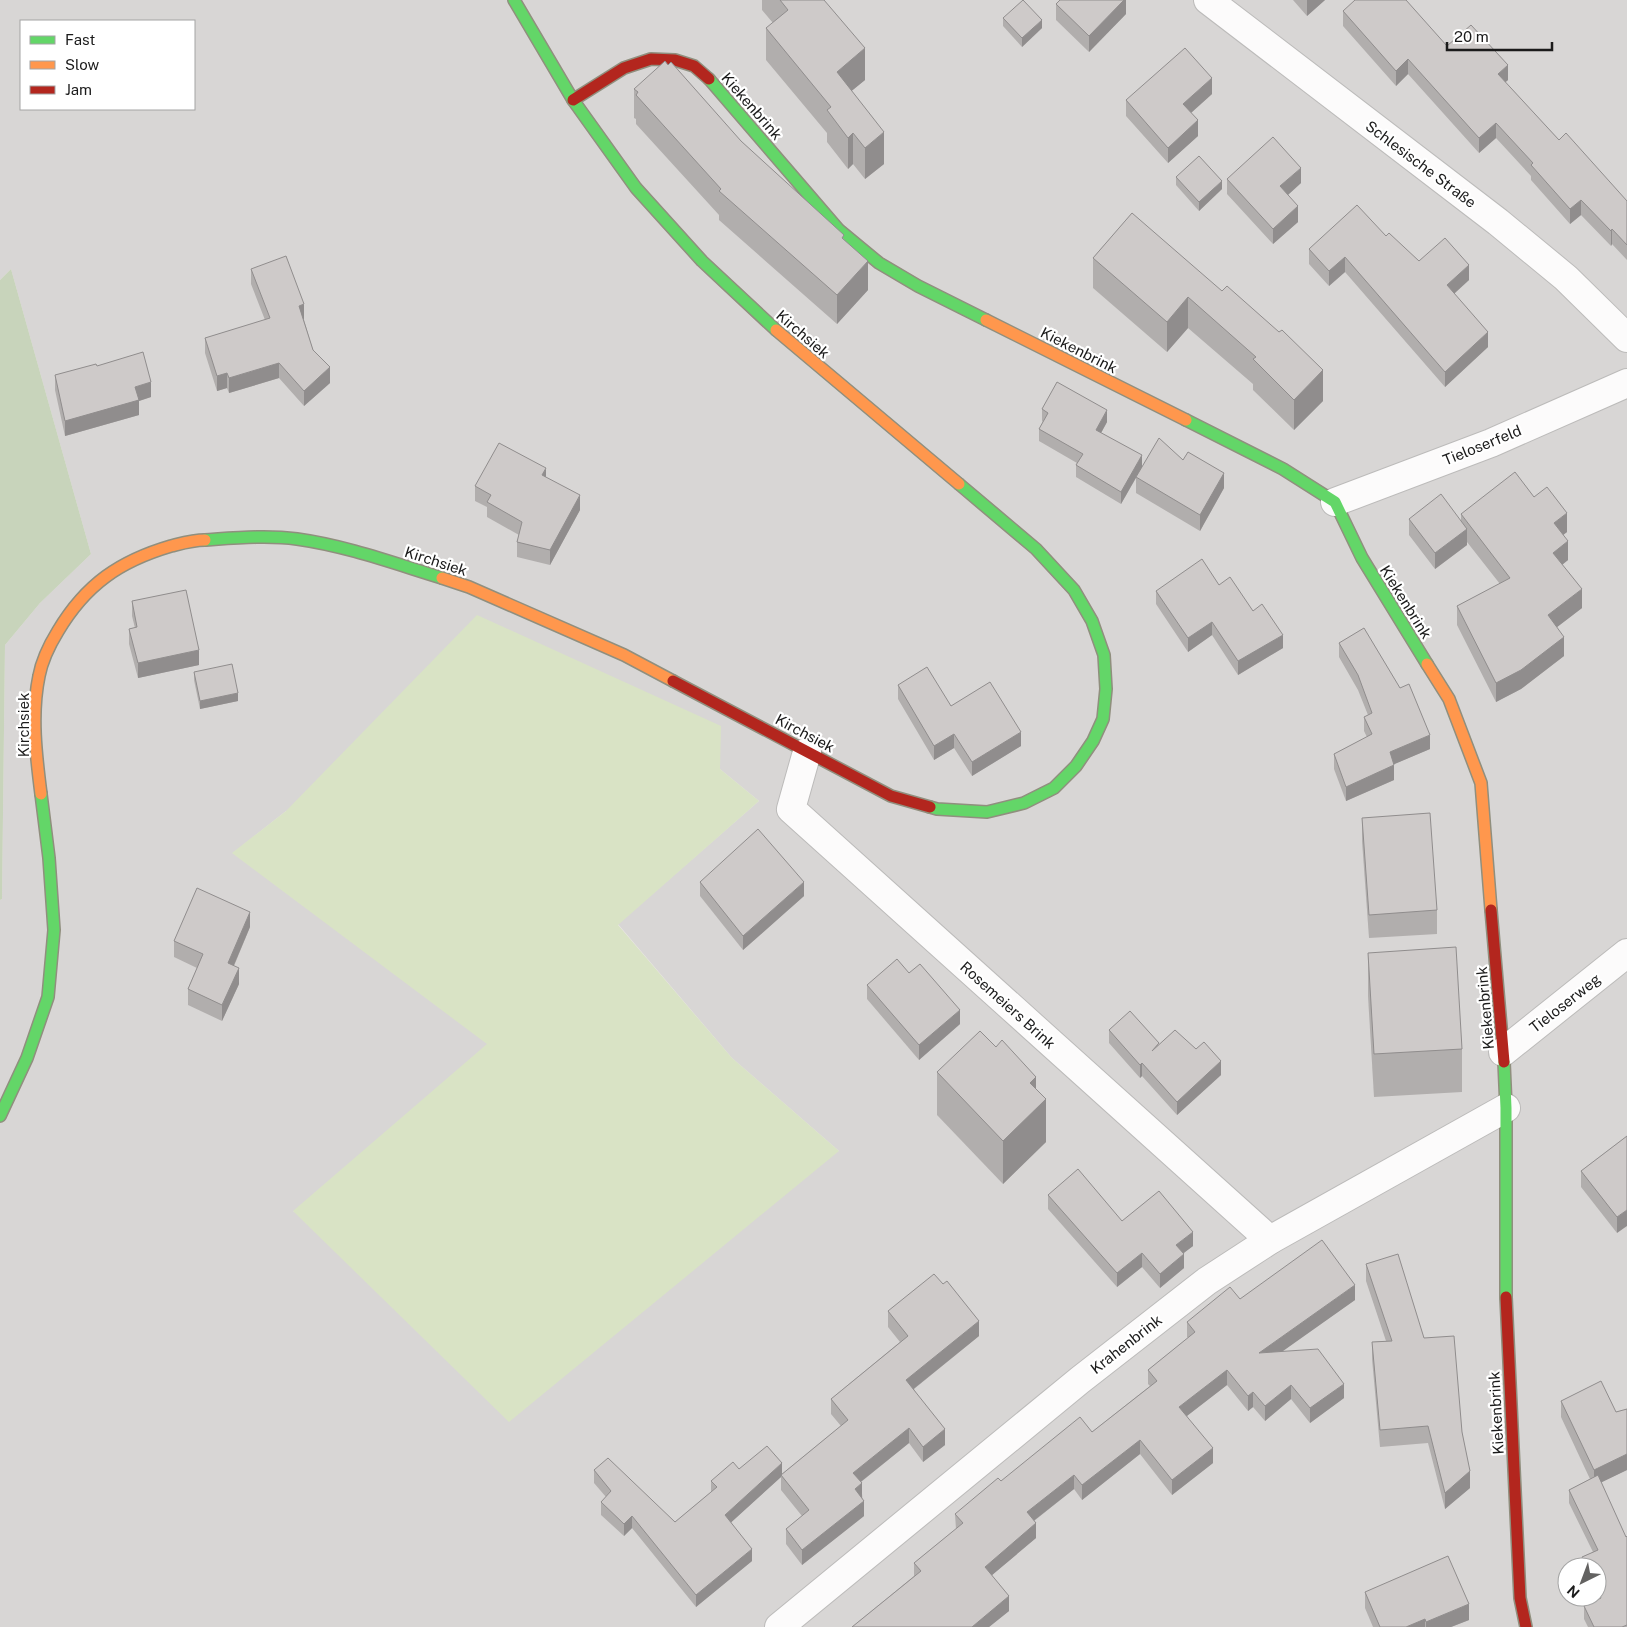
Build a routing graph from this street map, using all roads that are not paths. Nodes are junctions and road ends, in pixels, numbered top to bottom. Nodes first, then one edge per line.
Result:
1 (514, 0) edge
2 (1208, 0) edge
3 (573, 100) junction
4 (1627, 338) edge
5 (1627, 383) edge
6 (1335, 502) junction
7 (807, 752) junction
8 (1627, 953) edge
9 (1503, 1052) junction
10 (1506, 1108) junction
11 (0, 1116) edge
12 (1270, 1240) junction
13 (779, 1627) edge
14 (1526, 1627) edge

1 - 3 main road, Kirchsiek
2 - 4 street, Schlesische Straße
3 - 6 main road, Kiekenbrink
3 - 7 main road, Kirchsiek
5 - 6 street, Tieloserfeld
6 - 9 main road, Kiekenbrink
7 - 11 main road, Kirchsiek
7 - 12 street, Rosemeiers Brink
8 - 9 street, Tieloserweg
9 - 10 main road, Kiekenbrink
10 - 12 street, Krahenbrink
10 - 14 main road, Kiekenbrink
12 - 13 street, Krahenbrink

